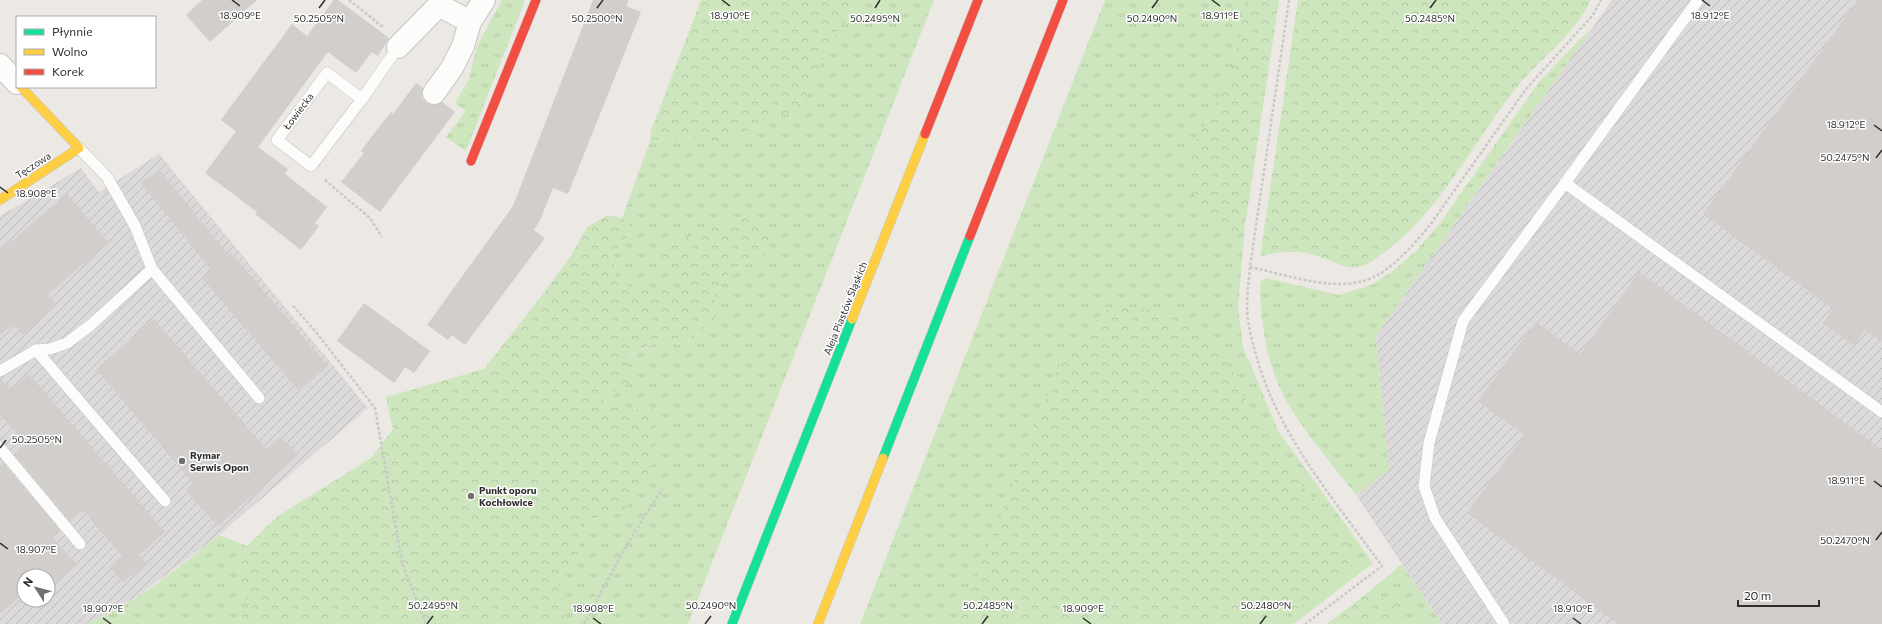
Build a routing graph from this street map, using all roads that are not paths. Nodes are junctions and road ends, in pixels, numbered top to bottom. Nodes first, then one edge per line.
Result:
1 (484, 0) edge
2 (536, 0) edge
3 (978, 0) edge
4 (1063, 0) edge
5 (1698, 0) edge
6 (436, 2) edge
7 (470, 22) junction
8 (400, 45) joint
9 (0, 65) edge
10 (16, 82) edge
11 (22, 88) edge
12 (434, 93) dead end
13 (362, 99) junction
14 (79, 148) junction
15 (471, 160) dead end
16 (1565, 183) junction
17 (0, 200) edge
18 (152, 269) junction
19 (36, 350) junction
20 (0, 371) edge
21 (259, 398) dead end
22 (1882, 412) edge
23 (0, 448) edge
24 (165, 501) dead end
25 (80, 544) dead end
26 (732, 624) edge
27 (818, 624) edge
28 (1504, 624) edge

1 - 7 street
2 - 15 main road
3 - 26 main road, Aleja Piastów Śląskich
4 - 27 main road
5 - 16 lane
6 - 7 street
6 - 8 street
7 - 12 street
8 - 13 lane
9 - 10 street
11 - 14 main road
13 - 13 lane, Łowiecka
14 - 17 main road, Tęczowa
14 - 18 lane
16 - 22 lane
16 - 28 lane
18 - 19 lane
18 - 21 lane
19 - 20 lane
19 - 24 lane
23 - 25 lane

